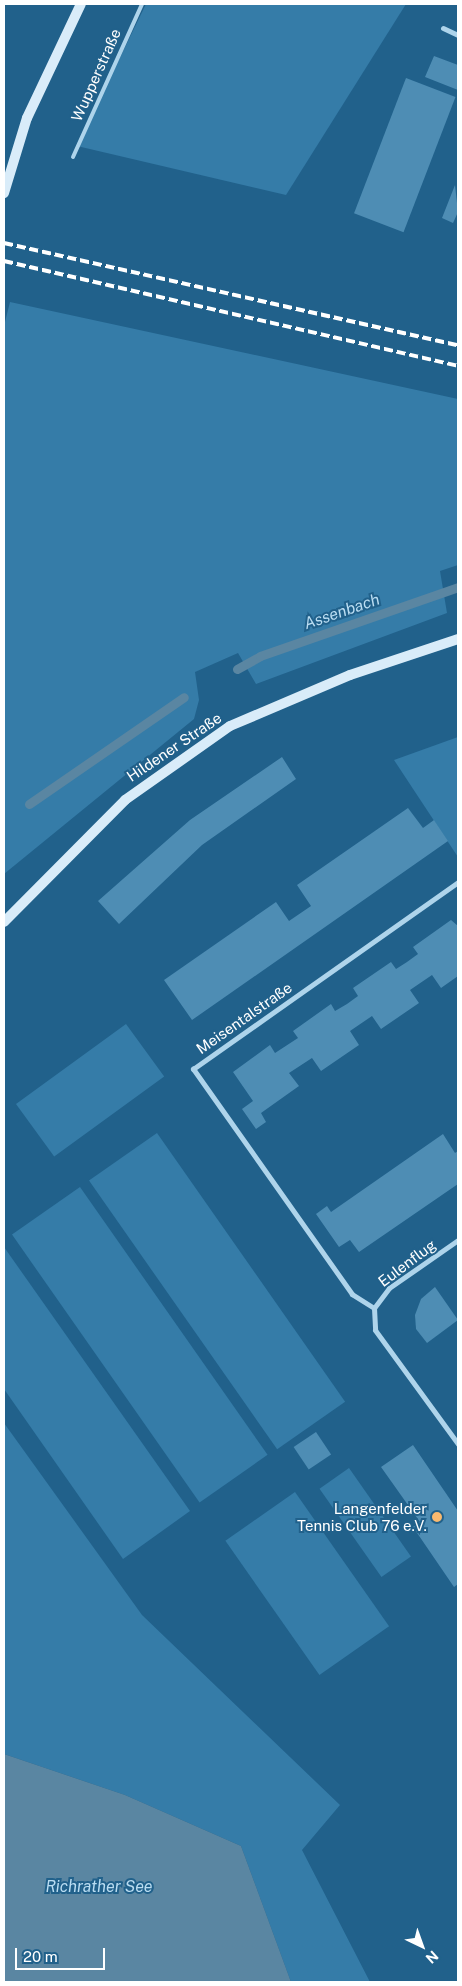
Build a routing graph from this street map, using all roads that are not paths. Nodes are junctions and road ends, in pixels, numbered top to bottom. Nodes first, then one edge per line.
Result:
1 (81, 4) edge
2 (142, 4) edge
3 (444, 28) dead end
4 (458, 35) edge
5 (73, 157) dead end
6 (4, 193) edge
7 (458, 639) edge
8 (458, 882) edge
9 (4, 922) edge
10 (458, 1240) edge
11 (374, 1308) junction
12 (458, 1444) edge

1 - 6 main road
2 - 5 lane, Wupperstraße
3 - 4 street
7 - 9 main road, Hildener Straße
8 - 11 street, Meisentalstraße
10 - 11 street, Eulenflug
11 - 12 street

